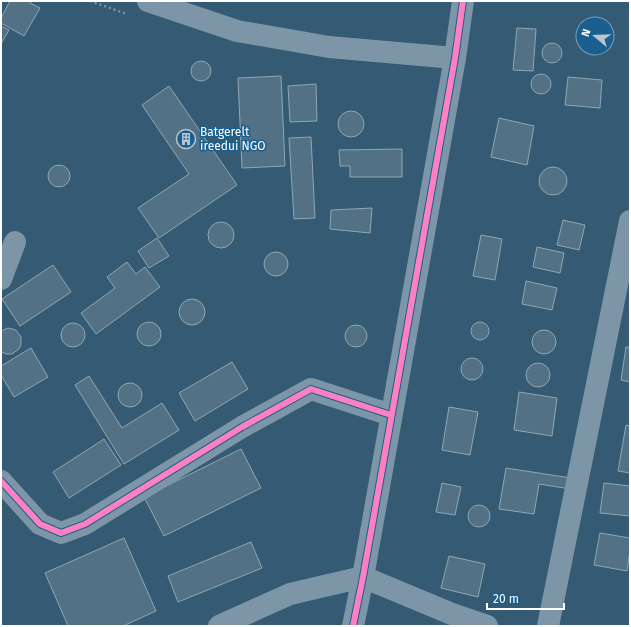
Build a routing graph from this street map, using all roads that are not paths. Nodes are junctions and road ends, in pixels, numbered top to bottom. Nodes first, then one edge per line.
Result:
1 (148, 1) edge
2 (462, 1) edge
3 (455, 58) junction
4 (630, 221) edge
5 (15, 242) dead end
6 (1, 279) edge
7 (391, 415) junction
8 (1, 481) edge
9 (363, 577) junction
10 (218, 626) edge
11 (353, 626) edge
12 (487, 626) edge
13 (548, 626) edge

1 - 3 street
2 - 3 street
3 - 7 street
4 - 13 street
5 - 6 street
7 - 8 street
7 - 9 street
9 - 10 street
9 - 11 street
9 - 12 street

